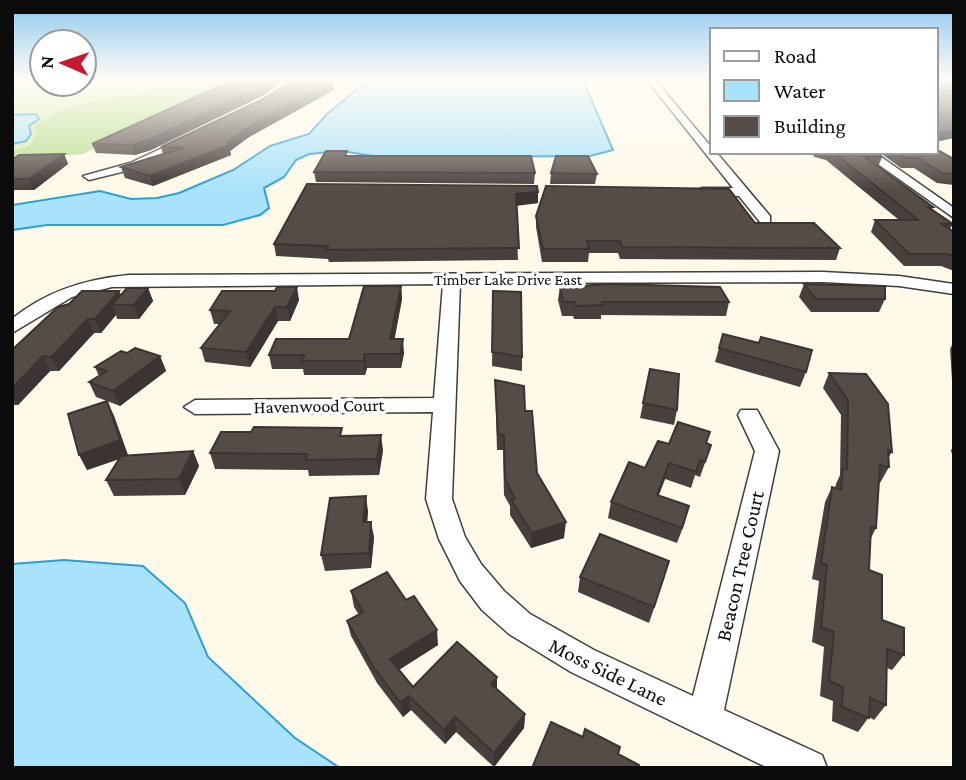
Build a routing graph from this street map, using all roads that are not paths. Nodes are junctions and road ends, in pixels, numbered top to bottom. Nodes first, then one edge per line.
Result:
1 (681, 116) edge
2 (199, 131) edge
3 (710, 153) edge
4 (711, 154) edge
5 (869, 154) edge
6 (89, 176) dead end
7 (688, 192) edge
8 (742, 192) junction
9 (938, 203) junction
10 (954, 203) edge
11 (954, 215) edge
12 (765, 219) dead end
13 (452, 279) junction
14 (954, 289) edge
15 (12, 328) edge
16 (443, 404) junction
17 (195, 407) dead end
18 (750, 415) dead end
19 (705, 719) junction
20 (809, 768) edge

1 - 3 street
2 - 6 street
4 - 8 street
5 - 9 street
7 - 8 street
8 - 12 street
9 - 10 street
9 - 11 street
13 - 14 street, Timber Lake Drive East
13 - 15 street, Timber Lake Drive East
13 - 16 street, Moss Side Lane
16 - 17 street, Havenwood Court
16 - 19 street, Moss Side Lane
18 - 19 street, Beacon Tree Court
19 - 20 street, Moss Side Lane

